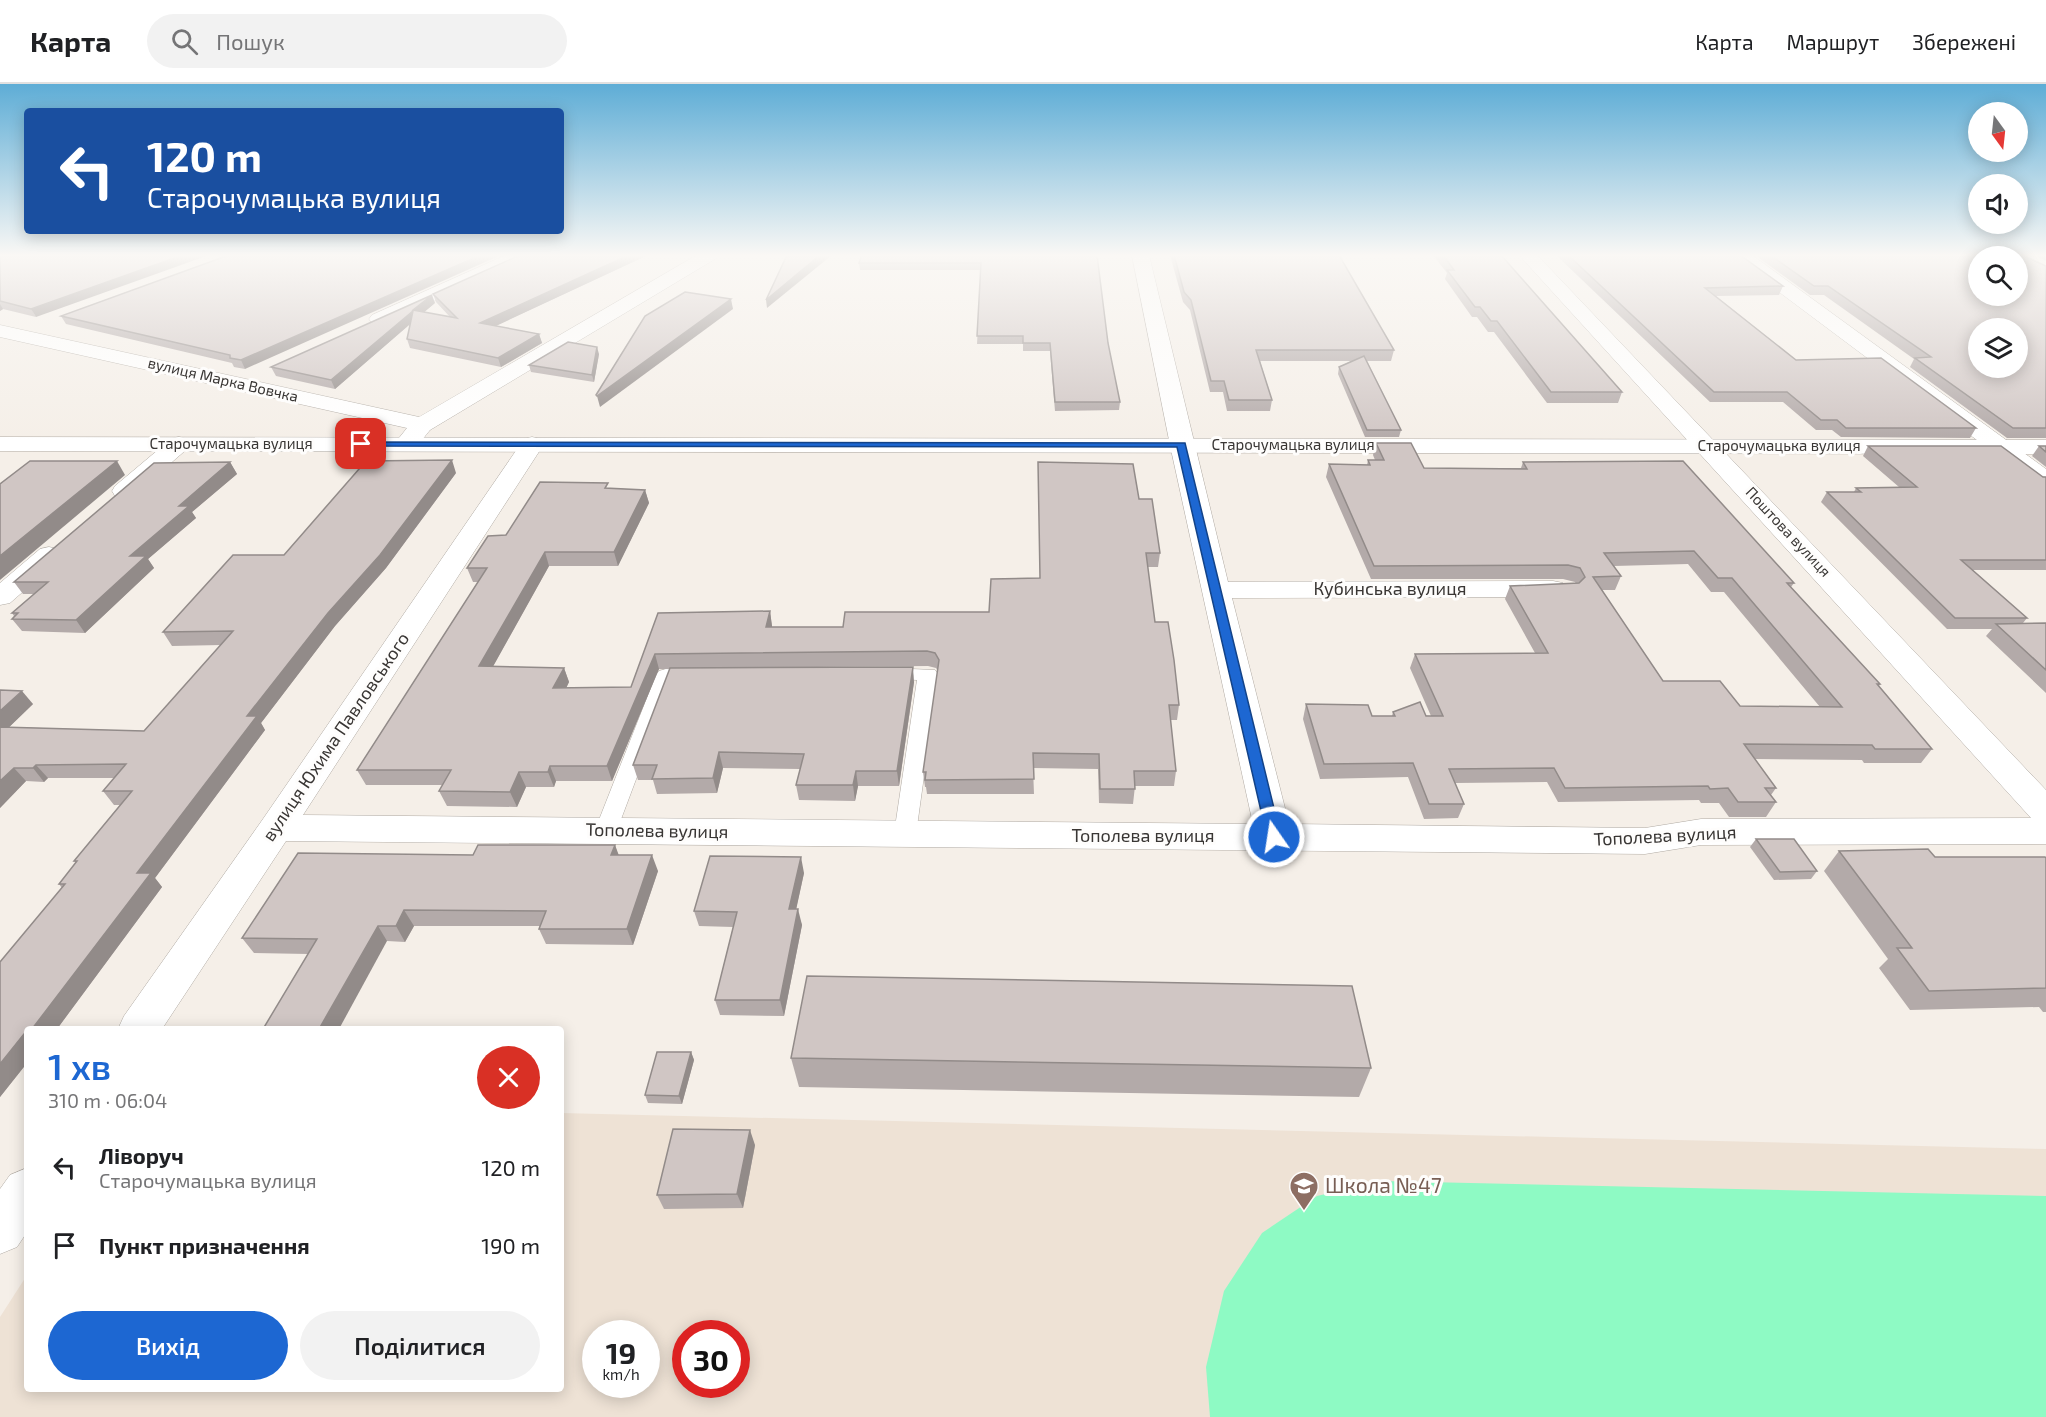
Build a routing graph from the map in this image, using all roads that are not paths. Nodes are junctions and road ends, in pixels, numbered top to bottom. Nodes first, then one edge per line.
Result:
1 (382, 317) edge
2 (604, 317) edge
3 (1154, 317) edge
4 (1587, 317) edge
5 (1825, 317) edge
6 (47, 322) dead end
7 (367, 324) edge
8 (8, 333) edge
9 (269, 368) edge
10 (237, 383) junction
11 (422, 425) junction
12 (407, 443) junction
13 (0, 444) edge
14 (179, 444) junction
15 (532, 444) junction
16 (1182, 445) junction
17 (1708, 446) junction
18 (2001, 447) junction
19 (2046, 447) edge
20 (2046, 480) edge
21 (106, 506) edge
22 (71, 537) edge
23 (1563, 589) edge
24 (1216, 590) junction
25 (0, 597) edge
26 (713, 675) edge
27 (868, 675) edge
28 (2046, 812) edge
29 (276, 828) junction
30 (606, 830) junction
31 (2046, 831) edge
32 (905, 834) junction
33 (1274, 837) junction
34 (141, 1026) edge
35 (24, 1195) edge
36 (0, 1230) edge

1 - 7 street
2 - 11 street
3 - 16 street
4 - 17 street, Поштова вулиця
5 - 18 street
6 - 8 street
8 - 10 street, вулиця Марка Вовчка
9 - 10 street
10 - 11 street, вулиця Марка Вовчка
11 - 12 street
12 - 14 street, Старочумацька вулиця
12 - 15 street, Старочумацька вулиця
13 - 14 street, Старочумацька вулиця
14 - 21 street
15 - 16 street, Старочумацька вулиця
15 - 29 street, вулиця Юхима Павловського
16 - 17 street, Старочумацька вулиця
16 - 24 street
17 - 18 street, Старочумацька вулиця
17 - 28 street, Поштова вулиця
18 - 19 street, Старочумацька вулиця
18 - 20 street
22 - 25 street
23 - 24 street, Кубинська вулиця
24 - 33 street
26 - 30 lane
27 - 32 lane
29 - 30 street, Тополева вулиця
29 - 34 street, вулиця Юхима Павловського
30 - 32 street, Тополева вулиця
31 - 33 street, Тополева вулиця
32 - 33 street, Тополева вулиця
35 - 36 street

